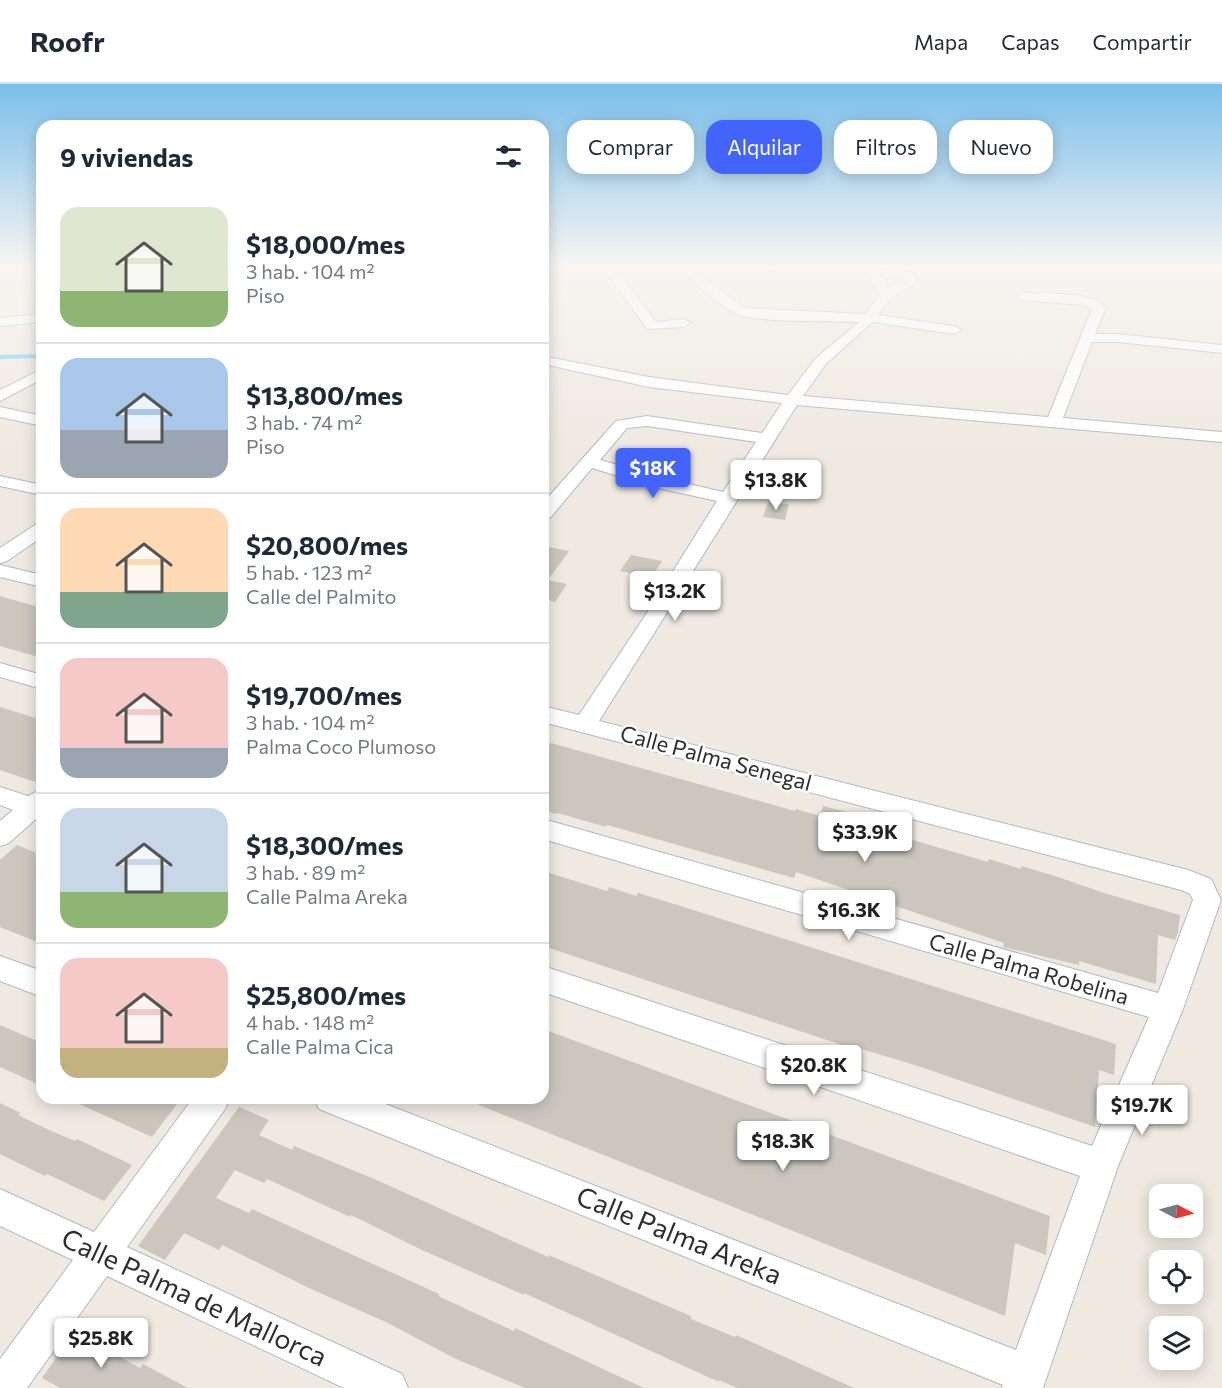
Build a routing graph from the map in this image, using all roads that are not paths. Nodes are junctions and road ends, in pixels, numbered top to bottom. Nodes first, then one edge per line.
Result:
1 (860, 326) edge
2 (925, 326) edge
3 (1092, 326) edge
4 (954, 330) dead end
5 (1087, 338) junction
6 (1222, 349) edge
7 (549, 361) edge
8 (36, 377) edge
9 (0, 396) edge
10 (793, 400) junction
11 (0, 412) edge
12 (36, 420) edge
13 (1053, 424) junction
14 (1222, 437) edge
15 (766, 439) junction
16 (589, 462) junction
17 (0, 481) edge
18 (36, 489) edge
19 (728, 498) junction
20 (549, 507) edge
21 (36, 533) edge
22 (0, 557) edge
23 (0, 571) edge
24 (36, 580) edge
25 (0, 670) edge
26 (36, 680) edge
27 (549, 715) edge
28 (585, 724) junction
29 (0, 796) edge
30 (36, 804) edge
31 (36, 807) edge
32 (549, 831) edge
33 (0, 836) edge
34 (0, 968) edge
35 (36, 982) edge
36 (549, 982) edge
37 (1168, 1009) junction
38 (209, 1104) edge
39 (346, 1104) edge
40 (1101, 1166) junction
41 (0, 1207) edge
42 (100, 1254) junction
43 (1025, 1381) edge
44 (3, 1388) edge
45 (388, 1388) edge

1 - 10 street
2 - 4 street
3 - 5 street
5 - 6 street
5 - 13 street
7 - 10 street
8 - 9 street
10 - 13 street
10 - 15 street
11 - 12 street
13 - 14 street
15 - 16 street
15 - 19 street
16 - 19 street
16 - 20 street
17 - 18 street
19 - 28 street
21 - 22 street
23 - 24 street
25 - 26 street
27 - 28 street, Calle Palma Senegal
28 - 37 street, Calle Palma Senegal
29 - 30 street
31 - 33 street
32 - 37 street, Calle Palma Robelina
34 - 35 street
36 - 40 street
37 - 40 street
38 - 42 street
39 - 43 street, Calle Palma Areka
40 - 43 street
41 - 42 street, Calle Palma de Mallorca
42 - 44 street
42 - 45 street, Calle Palma de Mallorca

